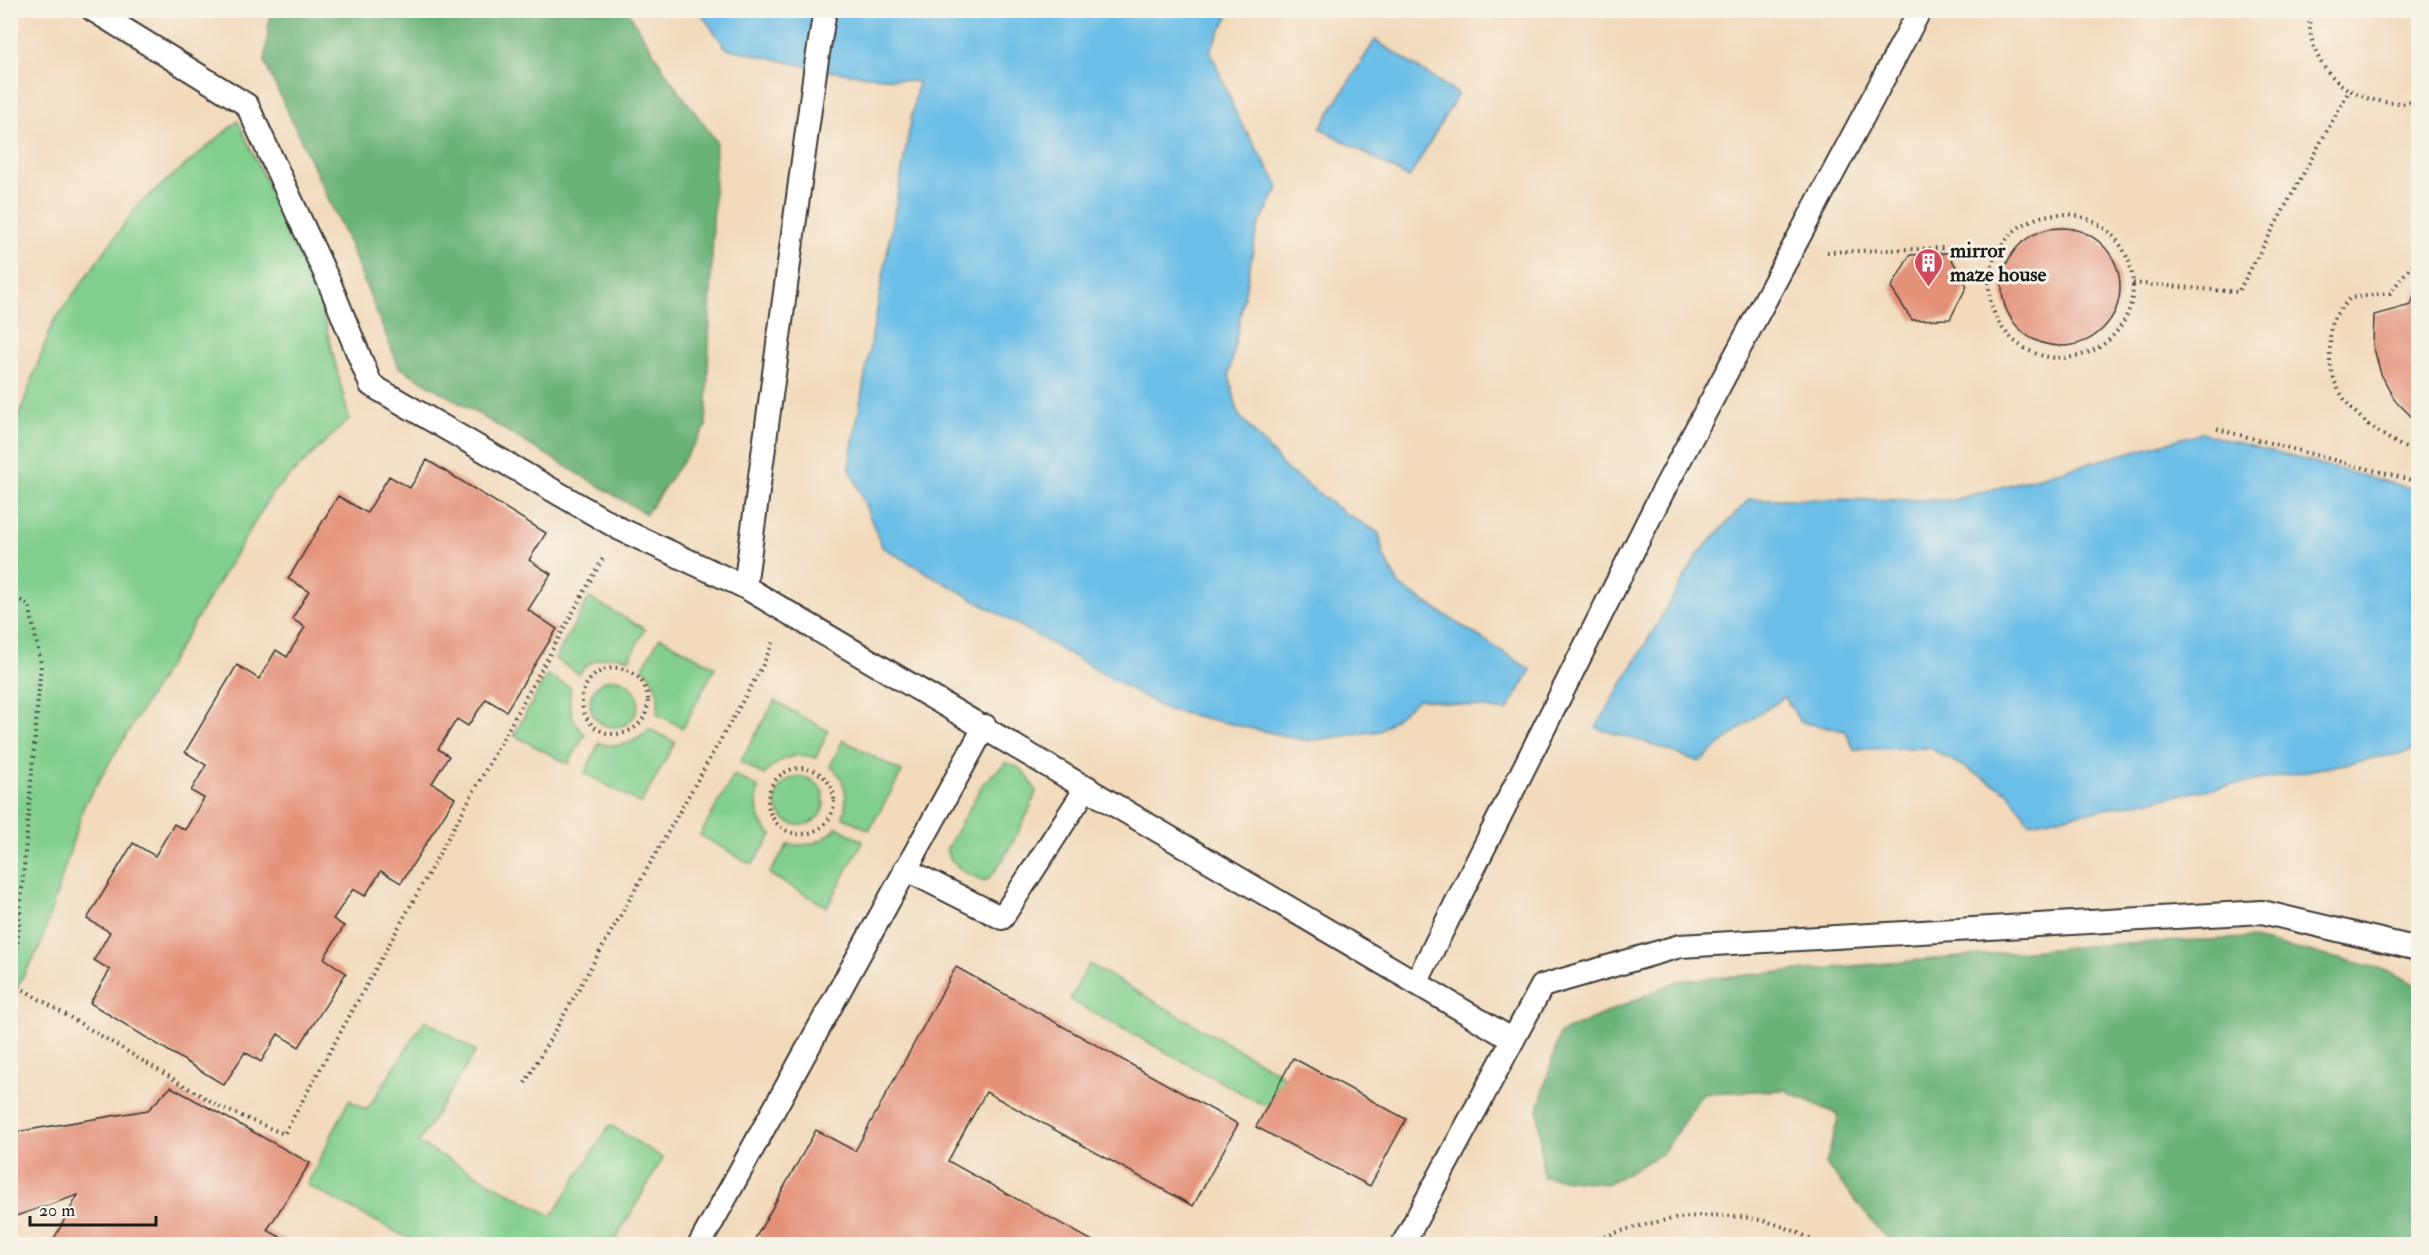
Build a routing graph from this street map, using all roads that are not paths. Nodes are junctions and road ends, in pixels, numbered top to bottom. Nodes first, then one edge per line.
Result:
1 (93, 10) edge
2 (825, 10) edge
3 (1920, 10) edge
4 (745, 587) junction
5 (985, 726) junction
6 (1088, 787) junction
7 (904, 869) junction
8 (2418, 949) edge
9 (1416, 983) junction
10 (1513, 1040) junction
11 (700, 1245) edge
12 (1403, 1245) edge

1 - 4 lane
2 - 4 lane
3 - 9 lane
4 - 5 lane
5 - 6 lane
5 - 7 lane
6 - 7 lane
6 - 9 lane
7 - 11 lane
8 - 10 lane
9 - 10 lane
10 - 12 lane

